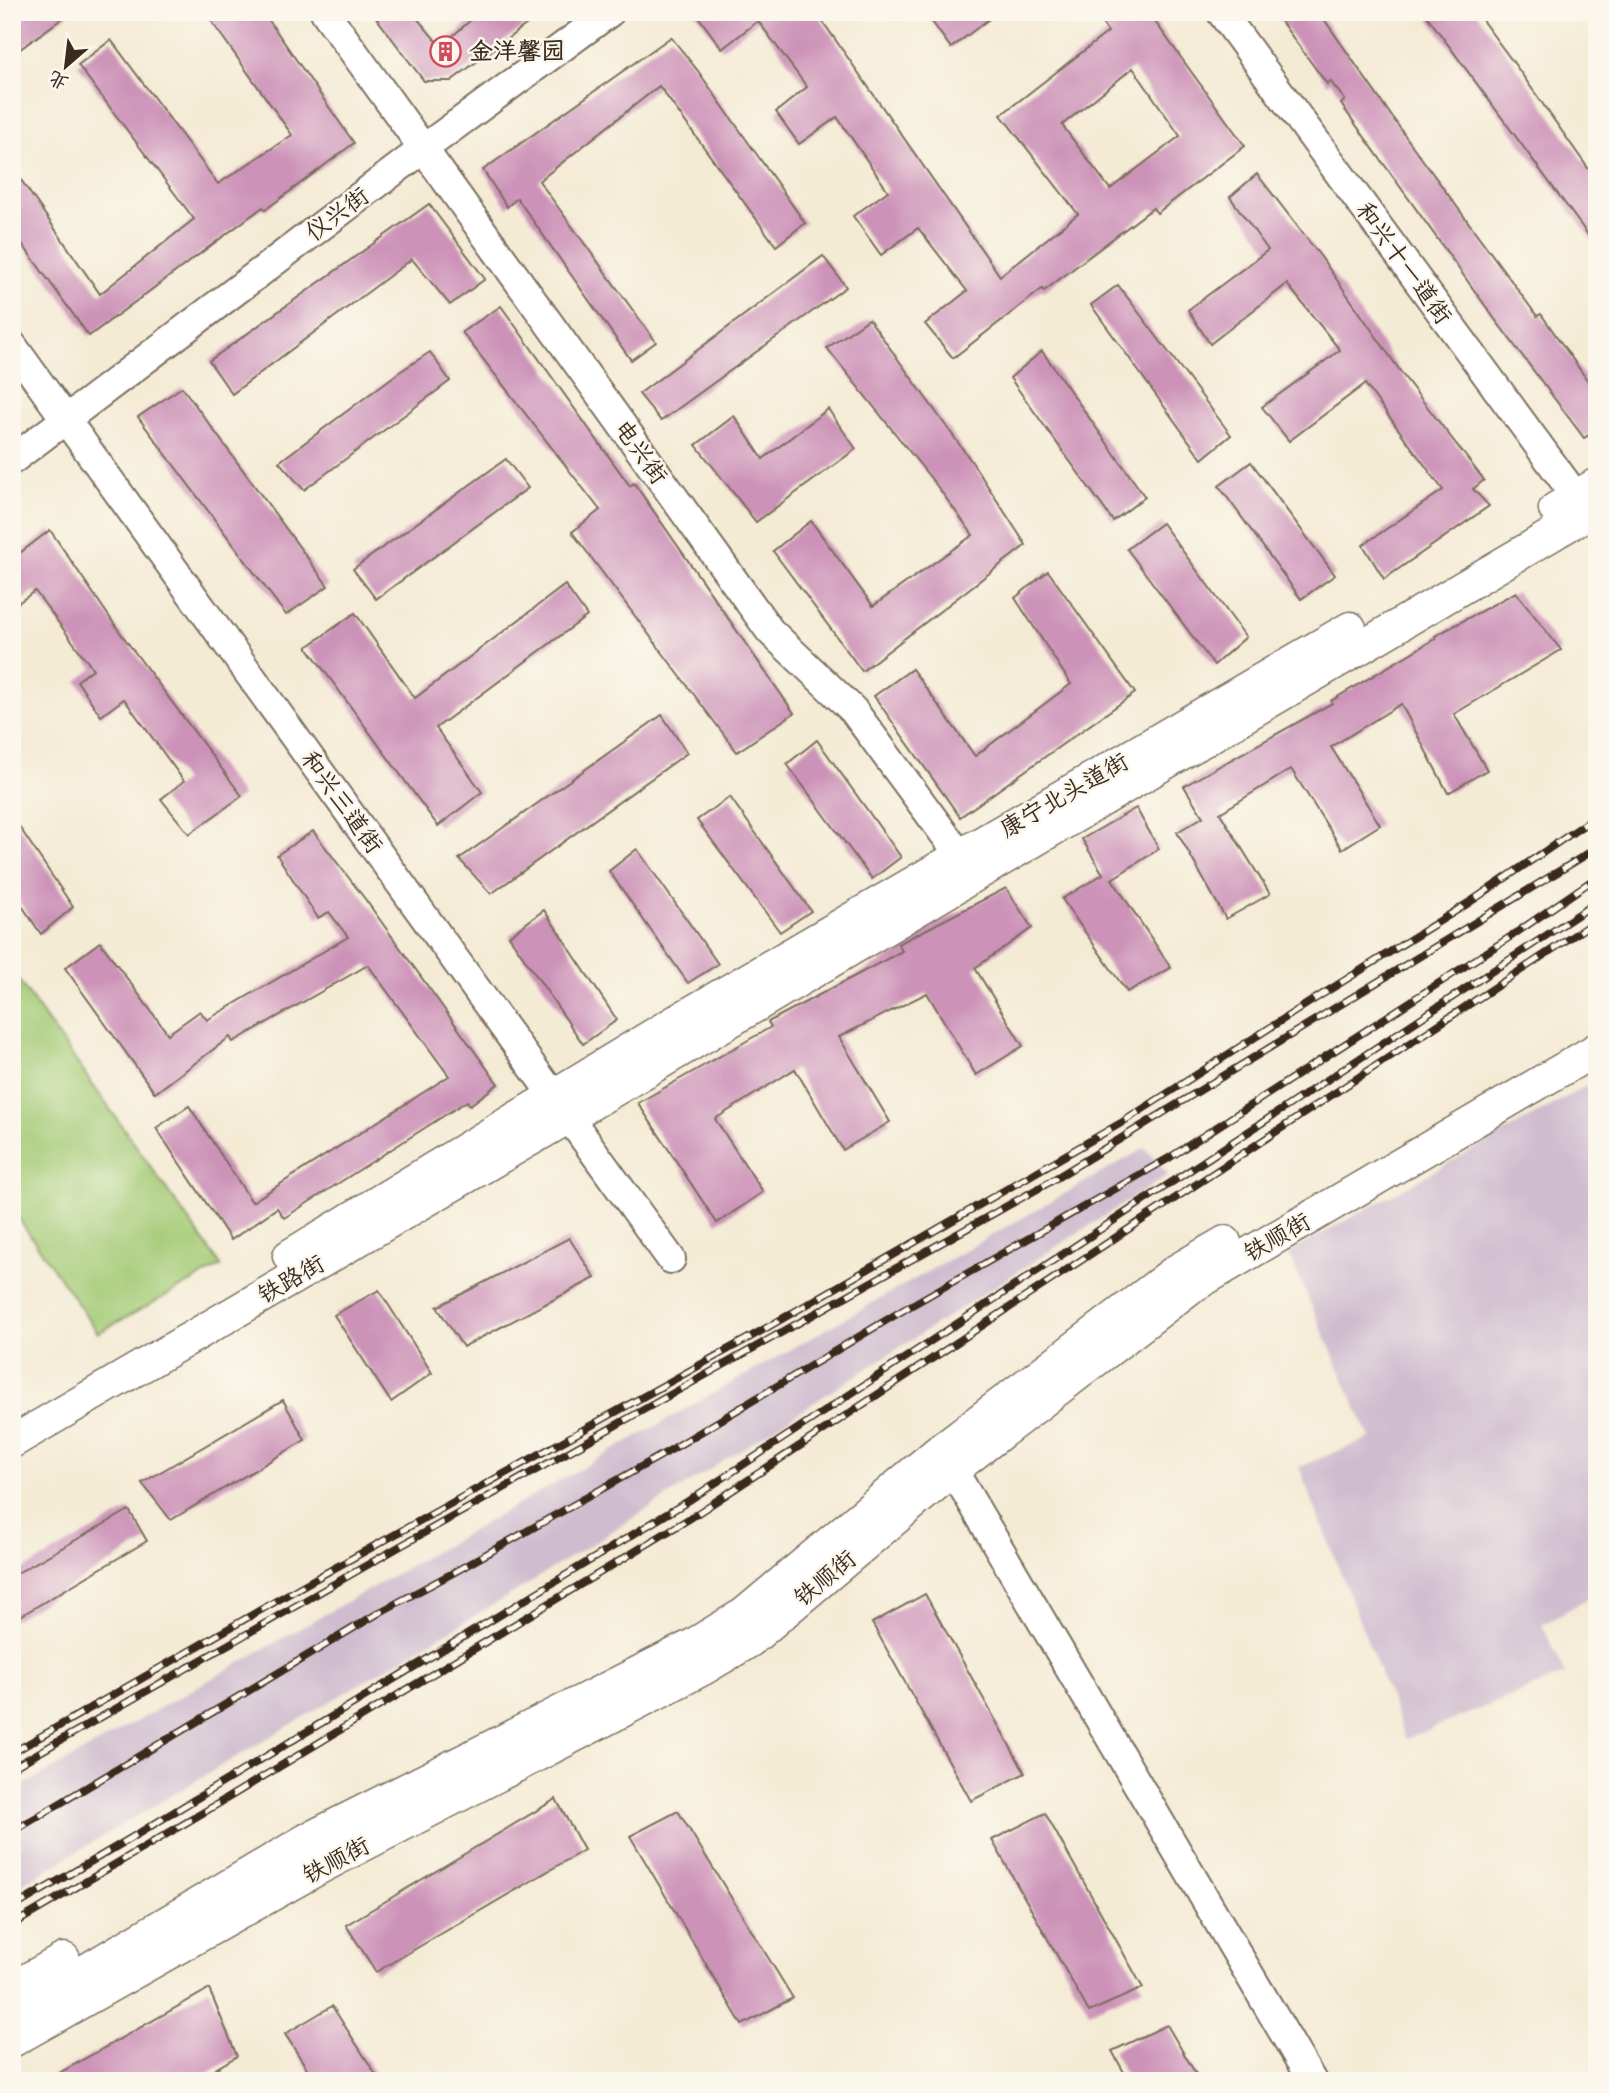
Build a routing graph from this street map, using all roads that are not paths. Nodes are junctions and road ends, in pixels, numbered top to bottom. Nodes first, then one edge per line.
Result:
1 (325, 12) edge
2 (610, 12) edge
3 (1221, 12) edge
4 (423, 149) junction
5 (12, 345) edge
6 (66, 420) junction
7 (12, 460) edge
8 (1589, 501) edge
9 (967, 866) junction
10 (1597, 1029) edge
11 (1597, 1049) edge
12 (561, 1107) junction
13 (671, 1259) dead end
14 (12, 1417) edge
15 (12, 1441) edge
16 (953, 1470) junction
17 (306, 1840) junction
18 (321, 1867) junction
19 (12, 1988) edge
20 (12, 2014) edge
21 (12, 2041) edge
22 (12, 2057) edge
23 (1312, 2081) edge

1 - 4 street, 电兴街
2 - 4 street, 仪兴街
3 - 8 street, 和兴十一道街
4 - 6 street, 仪兴街
4 - 9 street, 电兴街
5 - 6 street, 和兴三道街
6 - 7 street, 仪兴街
6 - 12 street, 和兴三道街
8 - 9 main road, 康宁北头道街
9 - 12 main road, 康宁北头道街
10 - 17 main road, 铁顺街
11 - 16 main road, 铁顺街
12 - 13 street, 和兴三道街
12 - 14 main road, 铁路街
12 - 15 main road, 铁路街
16 - 18 main road, 铁顺街
16 - 23 street
17 - 19 main road
17 - 20 main road, 铁顺街
18 - 21 main road, 铁顺街
18 - 22 main road

